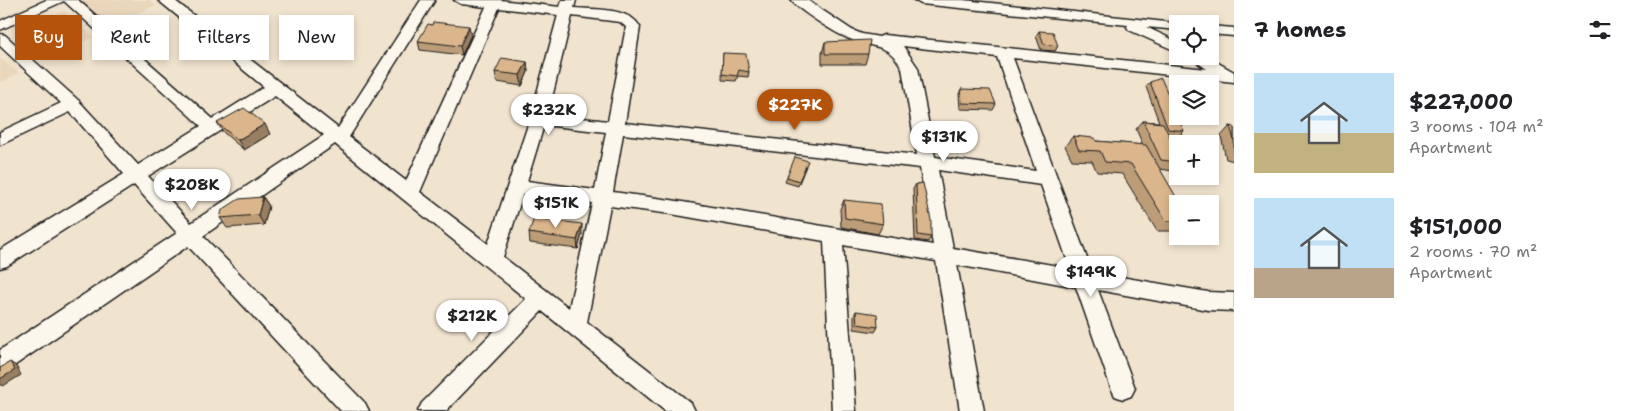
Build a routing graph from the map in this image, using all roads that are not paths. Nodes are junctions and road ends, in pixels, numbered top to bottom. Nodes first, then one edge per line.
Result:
1 (58, 0) edge
2 (70, 0) edge
3 (165, 0) edge
4 (428, 0) edge
5 (461, 0) edge
6 (798, 0) edge
7 (826, 0) edge
8 (921, 0) edge
9 (1060, 0) edge
10 (494, 4) junction
11 (567, 6) edge
12 (1118, 20) junction
13 (833, 24) junction
14 (1169, 25) edge
15 (0, 26) edge
16 (1219, 31) edge
17 (1234, 32) edge
18 (0, 38) edge
19 (877, 40) junction
20 (1169, 44) edge
21 (1003, 53) junction
22 (1211, 65) edge
23 (1234, 77) edge
24 (275, 88) junction
25 (72, 104) junction
26 (538, 119) junction
27 (213, 128) junction
28 (616, 128) junction
29 (337, 138) junction
30 (0, 140) edge
31 (927, 162) junction
32 (136, 176) junction
33 (1048, 179) junction
34 (516, 186) junction
35 (409, 195) junction
36 (603, 198) junction
37 (189, 234) junction
38 (834, 236) junction
39 (945, 256) junction
40 (0, 260) edge
41 (492, 261) junction
42 (1084, 279) junction
43 (540, 299) junction
44 (1234, 302) edge
45 (575, 326) junction
46 (0, 363) edge
47 (1123, 388) dead end
48 (357, 411) edge
49 (430, 411) edge
50 (683, 411) edge
51 (844, 411) edge
52 (972, 411) edge

1 - 15 street
2 - 27 street
3 - 24 street
4 - 29 street
5 - 10 street
6 - 13 street
7 - 13 street
8 - 12 street
9 - 12 street
10 - 11 street
10 - 35 street
11 - 26 street
11 - 28 street
12 - 14 street
12 - 20 street
13 - 19 street
16 - 17 street
18 - 25 street
19 - 21 street
19 - 31 street
21 - 23 street
21 - 33 street
22 - 23 street
24 - 27 street
24 - 29 street
25 - 30 street
25 - 32 street
26 - 28 street
26 - 34 street
27 - 32 street
28 - 31 street
28 - 36 street
29 - 35 street
29 - 37 street
31 - 33 street
31 - 39 street
32 - 37 street
32 - 40 street
33 - 42 street
34 - 36 street
34 - 41 street
35 - 41 street
36 - 38 street
36 - 45 street
37 - 46 street
37 - 48 street
38 - 39 street
38 - 51 street
39 - 42 street
39 - 52 street
41 - 43 street
42 - 44 street
42 - 47 street
43 - 45 street
43 - 49 street
45 - 50 street

